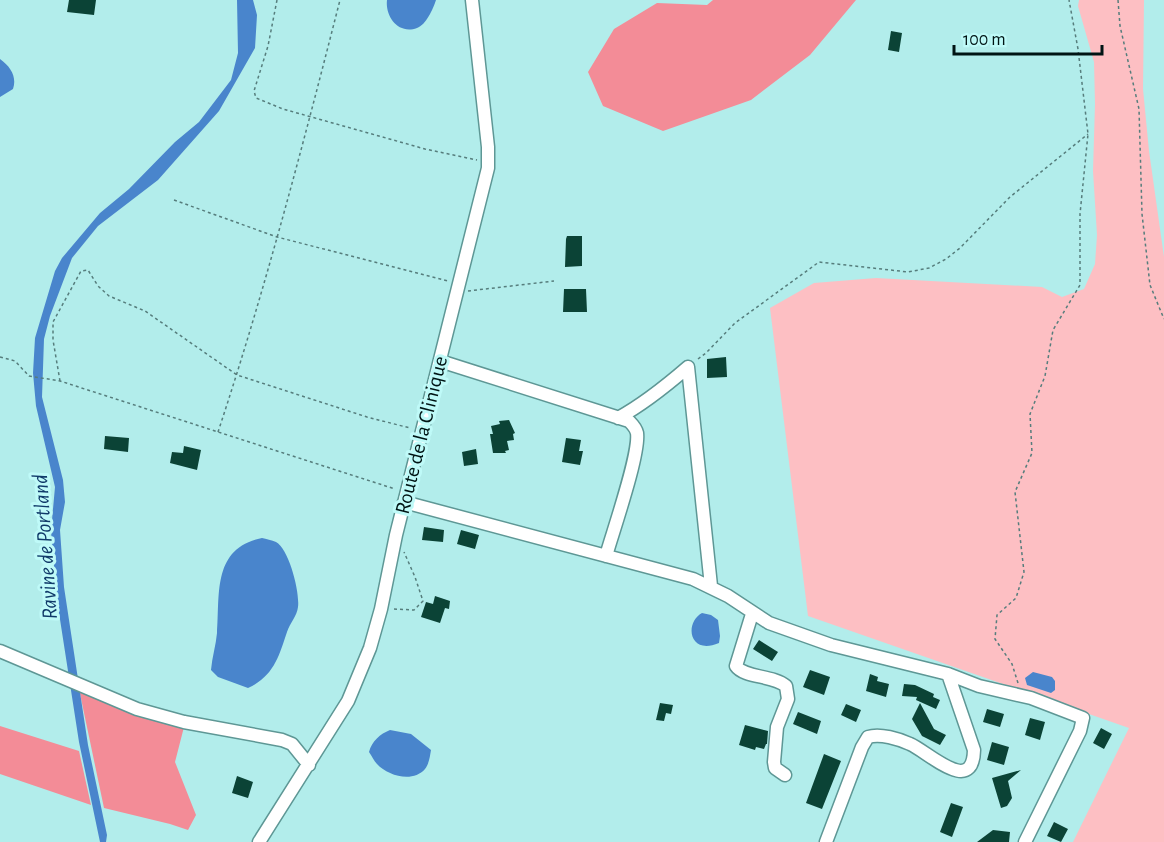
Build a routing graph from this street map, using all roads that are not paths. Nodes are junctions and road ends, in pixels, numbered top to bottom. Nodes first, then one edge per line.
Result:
1 (472, 0) edge
2 (440, 361) junction
3 (618, 418) junction
4 (406, 497) junction
5 (606, 556) junction
6 (711, 586) junction
7 (752, 614) junction
8 (0, 651) edge
9 (948, 674) junction
10 (309, 765) junction
11 (785, 775) dead end
12 (259, 842) edge
13 (826, 842) edge
14 (1025, 842) edge

1 - 2 street, Route de la Clinique
2 - 3 street
2 - 4 street, Route de la Clinique
3 - 5 street
3 - 6 street
4 - 5 street
4 - 10 street, Route de la Clinique
5 - 6 street
6 - 7 street
7 - 9 street
7 - 11 street
8 - 10 street
9 - 13 street
9 - 14 street
10 - 12 street, Route de la Clinique

